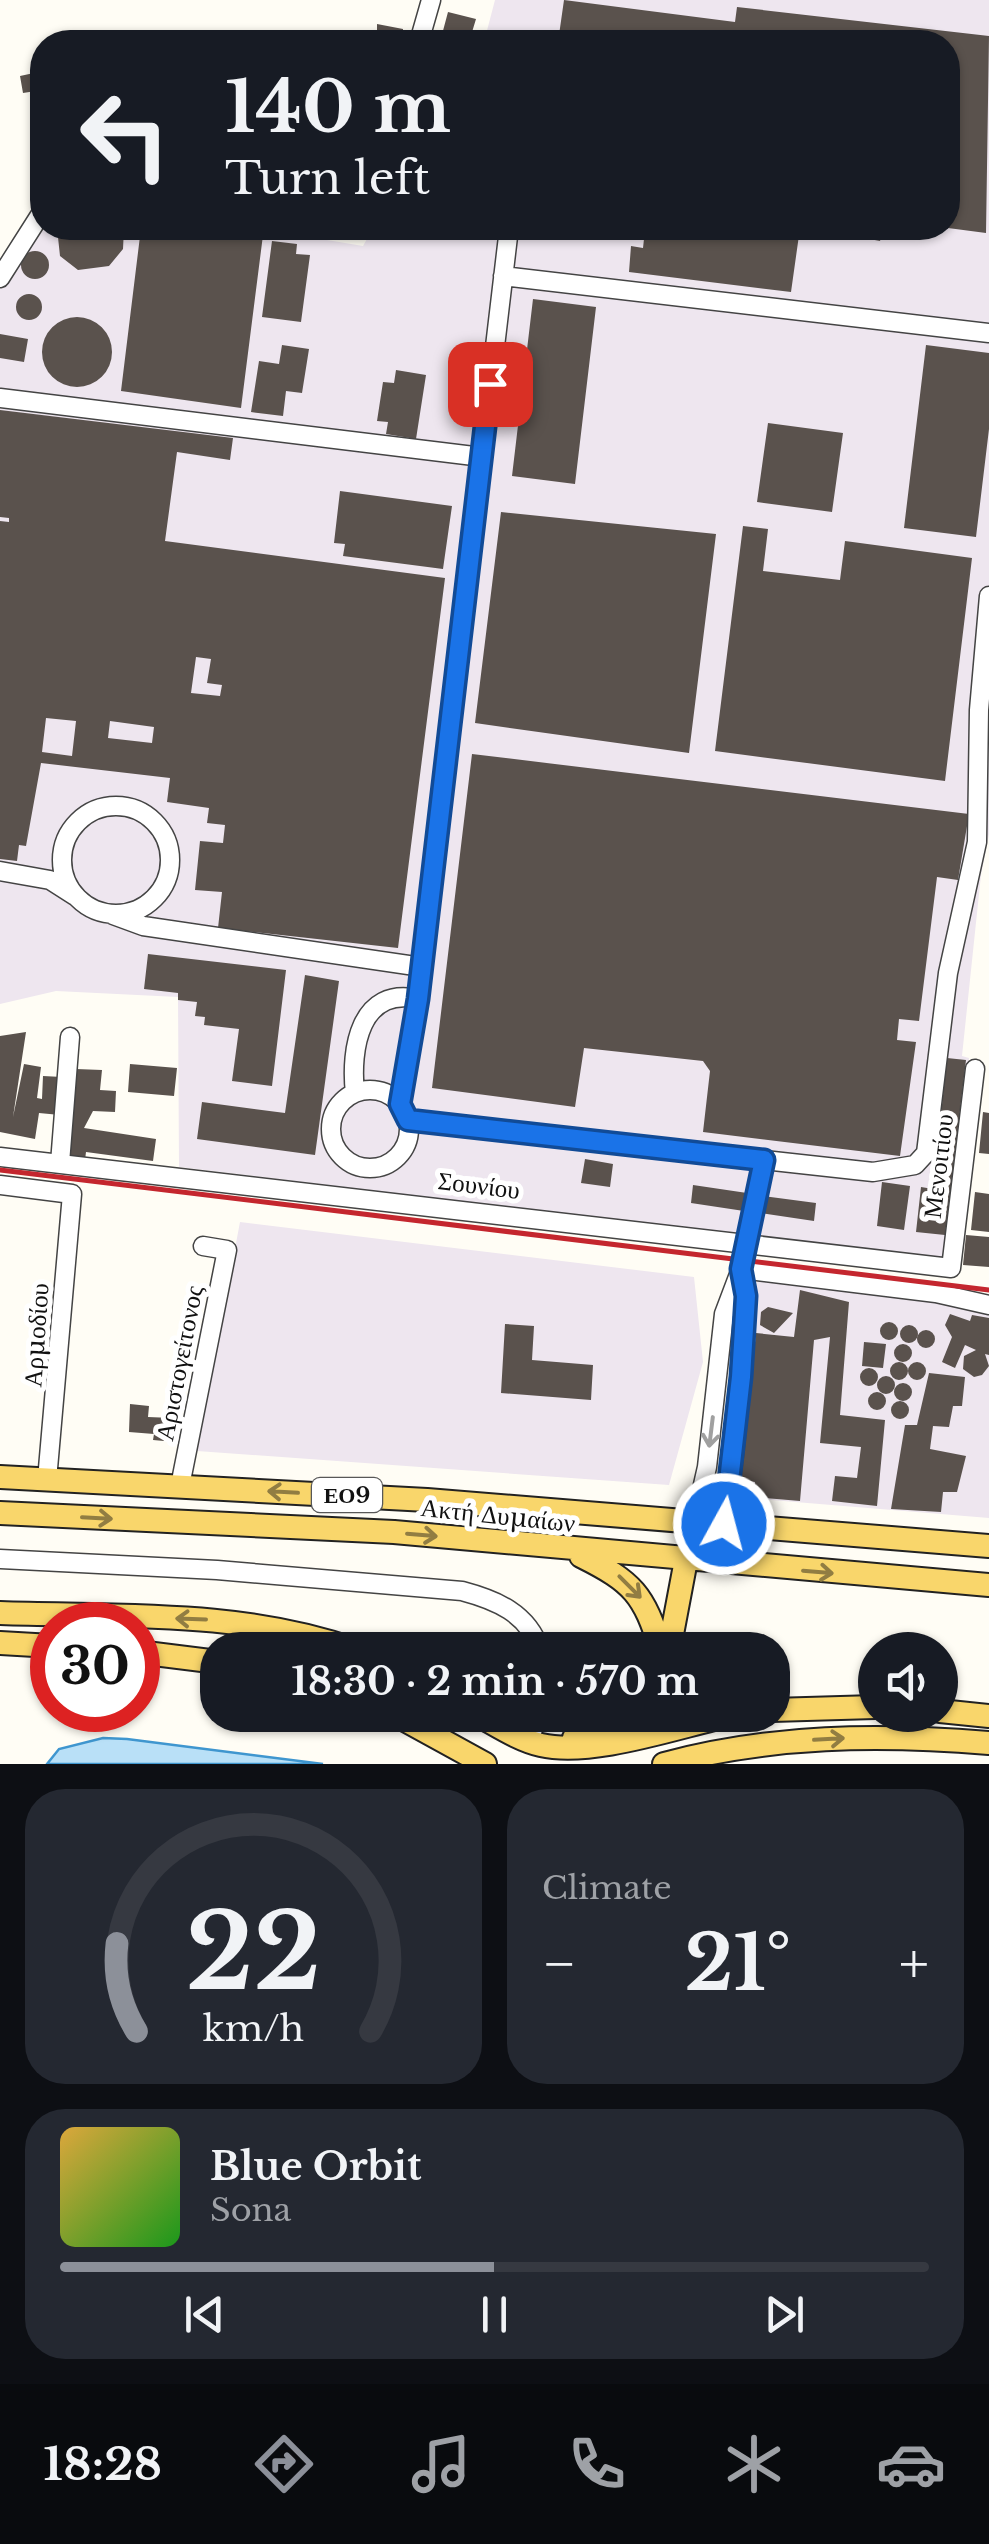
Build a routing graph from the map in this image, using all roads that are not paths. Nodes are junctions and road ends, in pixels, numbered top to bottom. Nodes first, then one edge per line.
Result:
1 (431, 0) edge
2 (422, 30) edge
3 (30, 231) edge
4 (507, 240) edge
5 (504, 276) junction
6 (0, 278) edge
7 (989, 333) edge
8 (0, 398) edge
9 (482, 457) junction
10 (989, 596) edge
11 (0, 871) edge
12 (80, 899) junction
13 (108, 913) junction
14 (422, 966) junction
15 (418, 999) junction
16 (70, 1038) dead end
17 (975, 1069) dead end
18 (355, 1093) junction
19 (404, 1112) junction
20 (0, 1157) edge
21 (764, 1160) junction
22 (60, 1163) junction
23 (0, 1185) edge
24 (746, 1244) junction
25 (204, 1246) dead end
26 (951, 1268) joint
27 (741, 1269) junction
28 (989, 1305) edge
29 (718, 1374) junction
30 (741, 1377) junction
31 (0, 1477) edge
32 (48, 1480) junction
33 (180, 1486) junction
34 (0, 1513) edge
35 (694, 1521) junction
36 (724, 1524) junction
37 (989, 1546) edge
38 (569, 1549) junction
39 (0, 1559) edge
40 (686, 1560) junction
41 (989, 1585) edge
42 (0, 1613) edge
43 (306, 1632) edge
44 (528, 1632) edge
45 (655, 1632) edge
46 (672, 1632) edge
47 (0, 1644) edge
48 (30, 1645) edge
49 (160, 1655) edge
50 (200, 1660) edge
51 (858, 1707) edge
52 (790, 1709) edge
53 (958, 1712) edge
54 (989, 1716) edge
55 (427, 1732) edge
56 (511, 1732) edge
57 (532, 1732) edge
58 (586, 1732) edge
59 (654, 1732) edge
60 (528, 1741) junction
61 (989, 1743) edge
62 (552, 1747) junction
63 (485, 1764) edge
64 (664, 1764) edge

1 - 2 street
3 - 6 street
4 - 5 street
5 - 7 street
5 - 9 street
8 - 9 street
9 - 14 street
10 - 21 street
11 - 12 street
12 - 13 street
12 - 13 street
13 - 14 street
14 - 15 street
15 - 18 street
15 - 19 street
16 - 22 street
17 - 26 street, Μενοιτίου
18 - 19 street
18 - 19 street
19 - 21 street
20 - 22 street, Σουνίου
21 - 24 street
22 - 24 street, Σουνίου
23 - 32 street, Αρμοδίου
24 - 26 street, Σουνίου
24 - 27 street
25 - 33 street, Αριστογείτονος
27 - 28 street
27 - 29 street
27 - 30 street
29 - 30 street
29 -> 35 street
30 - 36 street
31 - 32 main road, Ακτή Δυμαίων / ΕΟ9
32 - 33 main road, Ακτή Δυμαίων / ΕΟ9
35 -> 33 main road, Ακτή Δυμαίων / ΕΟ9
34 -> 38 main road, Ακτή Δυμαίων / ΕΟ9
35 - 36 main road, Ακτή Δυμαίων / ΕΟ9
35 - 40 street
36 - 37 main road, Ακτή Δυμαίων / ΕΟ9
36 - 40 street
38 - 40 main road, Ακτή Δυμαίων / ΕΟ9
38 -> 45 main road
39 - 44 street
40 -> 41 main road, Ακτή Δυμαίων / ΕΟ9
40 - 46 main road
43 -> 42 main road
47 - 48 main road
49 - 50 main road
51 - 52 main road
53 - 54 main road
55 - 63 main road
56 - 60 main road
57 - 60 street
58 - 62 main road
59 - 62 main road
60 - 62 main road
64 -> 61 main road

